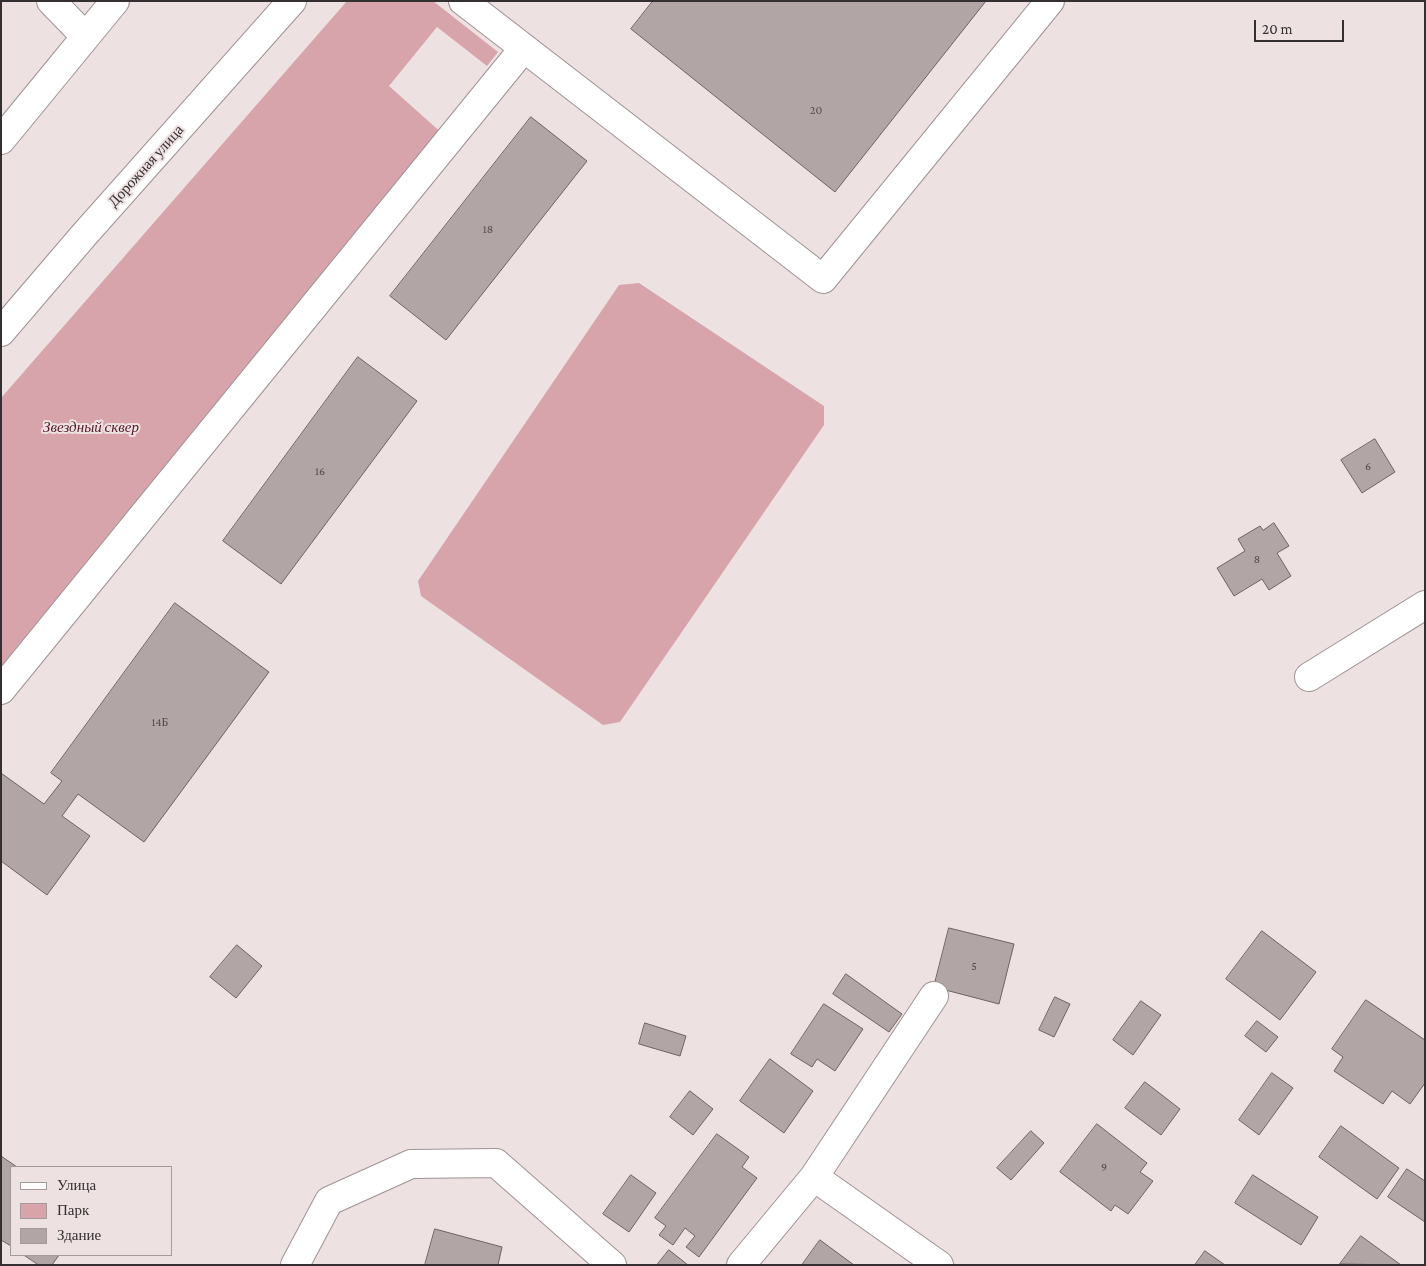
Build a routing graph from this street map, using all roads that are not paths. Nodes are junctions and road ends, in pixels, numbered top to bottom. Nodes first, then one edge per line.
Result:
1 (51, 1) edge
2 (115, 1) edge
3 (292, 1) edge
4 (463, 1) edge
5 (1050, 1) edge
6 (85, 36) junction
7 (524, 48) junction
8 (1, 140) edge
9 (1, 332) edge
10 (1425, 605) edge
11 (1309, 677) dead end
12 (1, 690) edge
13 (934, 996) dead end
14 (814, 1177) junction
15 (295, 1265) edge
16 (612, 1265) edge
17 (741, 1265) edge
18 (939, 1265) edge

1 - 6 street
2 - 6 street
3 - 9 street, Дорожная улица
4 - 7 street
5 - 7 street
6 - 8 street
7 - 12 street
10 - 11 street
13 - 14 street
14 - 17 street
14 - 18 street
15 - 16 street

